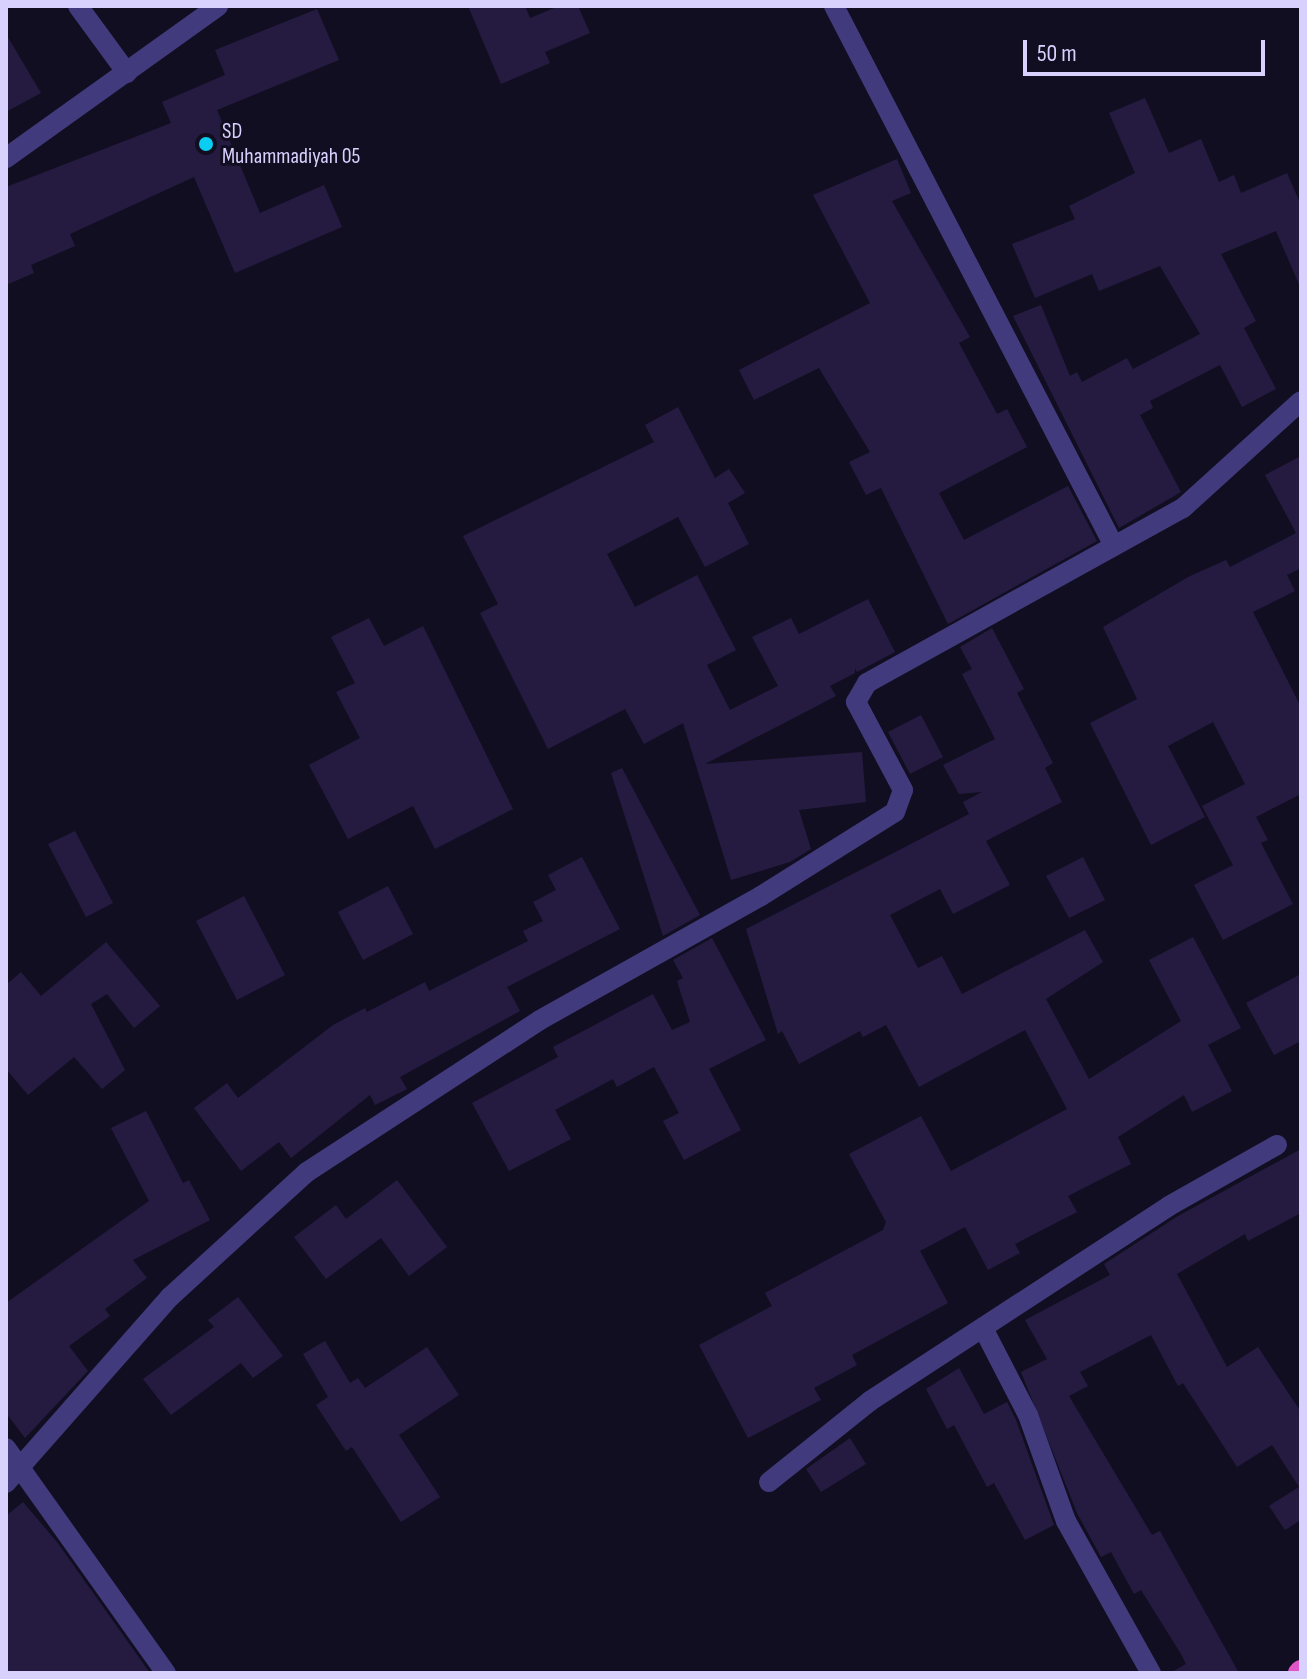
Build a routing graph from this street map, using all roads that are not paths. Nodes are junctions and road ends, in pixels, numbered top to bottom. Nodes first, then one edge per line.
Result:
1 (78, 6) edge
2 (218, 6) edge
3 (834, 6) edge
4 (127, 73) junction
5 (6, 158) edge
6 (1301, 401) edge
7 (1114, 546) junction
8 (1277, 1145) dead end
9 (983, 1328) junction
10 (6, 1448) edge
11 (14, 1477) edge
12 (769, 1482) dead end
13 (166, 1673) edge
14 (1151, 1673) edge

1 - 4 street
2 - 4 street
3 - 7 street
4 - 5 street
6 - 7 street
7 - 11 street
8 - 9 street
9 - 12 street
9 - 14 street
10 - 11 street
11 - 13 street

